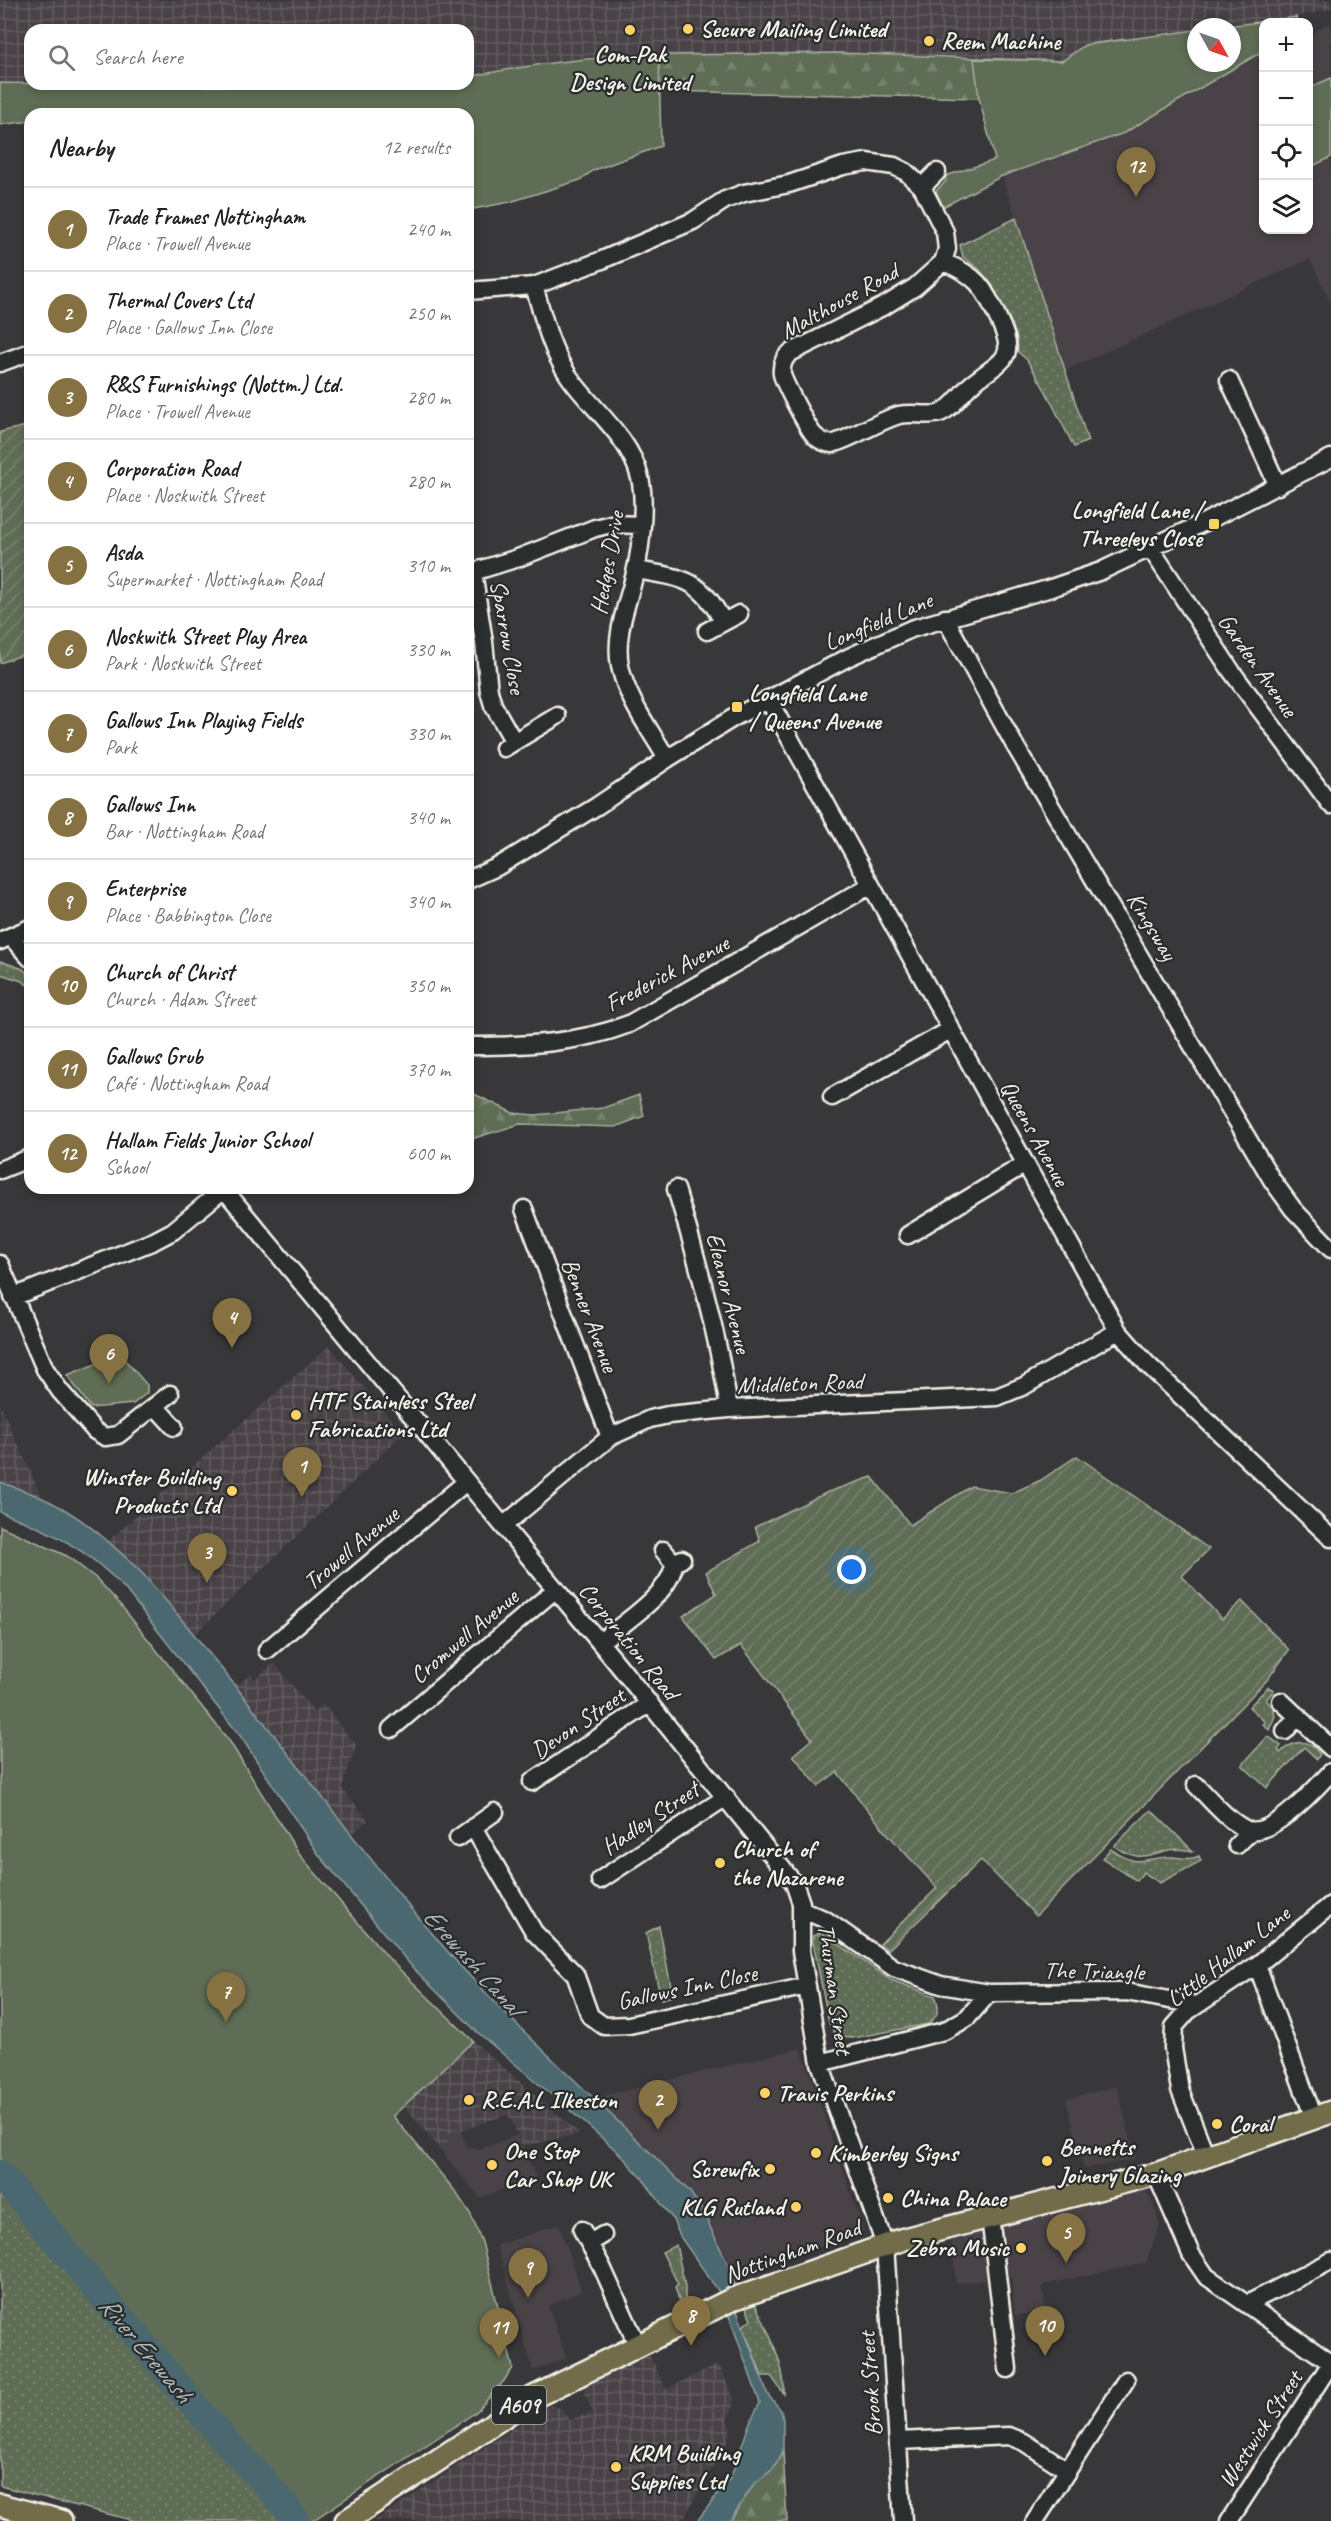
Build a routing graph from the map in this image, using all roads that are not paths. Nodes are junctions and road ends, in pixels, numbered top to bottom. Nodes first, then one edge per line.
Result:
1 (937, 172) dead end
2 (922, 188) junction
3 (943, 262) junction
4 (534, 286) junction
5 (474, 291) edge
6 (24, 354) edge
7 (0, 363) edge
8 (1229, 380) dead end
9 (1331, 458) edge
10 (1278, 486) junction
11 (641, 525) junction
12 (1150, 549) junction
13 (636, 570) junction
14 (474, 572) edge
15 (474, 593) edge
16 (738, 614) dead end
17 (945, 618) junction
18 (723, 622) junction
19 (707, 631) dead end
20 (768, 699) junction
21 (557, 716) dead end
22 (667, 759) junction
23 (1331, 805) edge
24 (474, 877) edge
25 (871, 885) junction
26 (24, 931) edge
27 (5, 939) edge
28 (24, 953) edge
29 (950, 1030) junction
30 (474, 1046) edge
31 (832, 1097) dead end
32 (24, 1162) edge
33 (1025, 1164) junction
34 (0, 1170) edge
35 (676, 1189) dead end
36 (217, 1194) edge
37 (227, 1194) edge
38 (524, 1209) dead end
39 (908, 1235) dead end
40 (1331, 1250) edge
41 (0, 1264) edge
42 (13, 1297) junction
43 (1118, 1331) junction
44 (170, 1394) dead end
45 (155, 1406) junction
46 (729, 1409) junction
47 (174, 1427) dead end
48 (610, 1437) junction
49 (466, 1482) junction
50 (503, 1526) junction
51 (1331, 1538) edge
52 (673, 1557) dead end
53 (556, 1589) junction
54 (600, 1642) junction
55 (267, 1650) dead end
56 (1281, 1701) dead end
57 (650, 1703) junction
58 (1298, 1716) junction
59 (396, 1719) dead end
60 (1284, 1731) dead end
61 (1331, 1748) edge
62 (1331, 1772) edge
63 (532, 1782) dead end
64 (1196, 1785) dead end
65 (726, 1797) junction
66 (495, 1812) dead end
67 (473, 1827) junction
68 (1251, 1831) junction
69 (458, 1838) dead end
70 (1237, 1845) dead end
71 (600, 1880) dead end
72 (1331, 1905) edge
73 (801, 1910) junction
74 (1257, 1965) junction
75 (807, 1986) junction
76 (989, 1993) junction
77 (1196, 2005) junction
78 (820, 2063) junction
79 (1323, 2115) edge
80 (1206, 2157) junction
81 (1156, 2174) junction
82 (990, 2216) junction
83 (592, 2236) dead end
84 (885, 2245) junction
85 (1331, 2261) edge
86 (1247, 2304) junction
87 (637, 2344) junction
88 (1331, 2363) edge
89 (1008, 2369) dead end
90 (1124, 2391) dead end
91 (898, 2441) junction
92 (1067, 2470) junction
93 (0, 2505) edge
94 (61, 2521) edge
95 (346, 2521) edge
96 (903, 2521) edge
97 (1035, 2521) edge
98 (1229, 2521) edge

1 - 2 street
2 - 3 street
2 - 4 street
3 - 3 street, Malthouse Road
4 - 5 street
4 - 11 street, Hedges Drive
6 - 7 street
8 - 10 street
9 - 10 street, Longfield Lane
10 - 12 street, Longfield Lane
11 - 13 street, Hedges Drive
11 - 14 street, Sparrow Close
12 - 17 street, Longfield Lane
12 - 23 street, Garden Avenue
13 - 18 street
13 - 22 street, Hedges Drive
15 - 21 street, Sparrow Close
16 - 18 street
17 - 20 street, Longfield Lane
17 - 40 street, Kingsway
18 - 19 street
20 - 22 street, Longfield Lane
20 - 25 street, Queens Avenue
22 - 24 street, Longfield Lane
25 - 29 street, Queens Avenue
25 - 30 street, Frederick Avenue
26 - 27 street
27 - 28 street
29 - 31 street
29 - 33 street, Queens Avenue
32 - 34 street
33 - 39 street
33 - 43 street, Queens Avenue
35 - 46 street, Eleanor Avenue
36 - 42 street
37 - 49 street, Corporation Road
38 - 48 street, Benner Avenue
41 - 42 street
42 - 45 street
43 - 46 street, Middleton Road
43 - 51 street, Queens Avenue
44 - 45 street
45 - 47 street
46 - 48 street, Middleton Road
48 - 50 street, Middleton Road
49 - 50 street, Corporation Road
49 - 55 street, Trowell Avenue
50 - 53 street, Corporation Road
52 - 54 street
53 - 54 street, Corporation Road
53 - 59 street, Cromwell Avenue
54 - 57 street, Corporation Road
56 - 58 street
57 - 63 street, Devon Street
57 - 65 street, Corporation Road
58 - 60 street
58 - 61 street
62 - 68 street
64 - 68 street
65 - 71 street, Hadley Street
65 - 73 street, Corporation Road
66 - 67 street
67 - 69 street
67 - 75 street, Gallows Inn Close
68 - 70 street
72 - 74 street, Little Hallam Lane
73 - 75 street, Thurman Street
73 - 76 street, The Triangle
74 - 77 street, Little Hallam Lane
74 - 79 street
75 - 78 street, Thurman Street
76 - 77 street, The Triangle
76 - 78 street
77 - 80 street, Little Hallam Lane
78 - 84 street, Thurman Street
79 - 80 main road, Nottingham Road / A609
80 - 81 main road, Nottingham Road / A609
81 - 82 main road, Nottingham Road / A609
81 - 86 street
82 - 84 main road, Nottingham Road / A609
82 - 89 street
83 - 87 street
84 - 87 main road, Nottingham Road / A609
84 - 91 street, Brook Street
85 - 86 street
86 - 88 street
87 - 95 main road, Nottingham Road / A609
88 - 98 street, Westwick Street
90 - 92 street
91 - 92 street
91 - 96 street, Brook Street
92 - 97 street
93 - 94 main road

